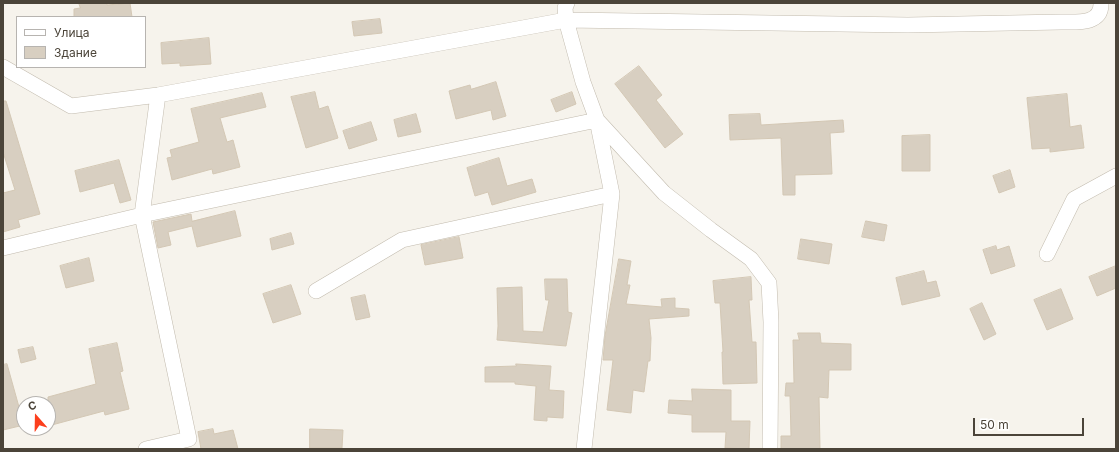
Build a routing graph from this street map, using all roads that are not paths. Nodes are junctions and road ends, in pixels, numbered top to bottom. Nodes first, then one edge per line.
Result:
1 (567, 3) edge
2 (1101, 3) edge
3 (566, 20) junction
4 (3, 67) edge
5 (158, 95) junction
6 (597, 120) junction
7 (1116, 176) edge
8 (612, 194) junction
9 (142, 215) junction
10 (3, 248) edge
11 (1047, 254) dead end
12 (316, 291) dead end
13 (146, 449) edge
14 (584, 449) edge
15 (770, 449) edge

1 - 3 street
2 - 3 street
3 - 5 street
3 - 6 street
4 - 5 street
5 - 9 street
6 - 8 street
6 - 9 street
6 - 15 street
7 - 11 street
8 - 12 street
8 - 14 street
9 - 10 street
9 - 13 street

